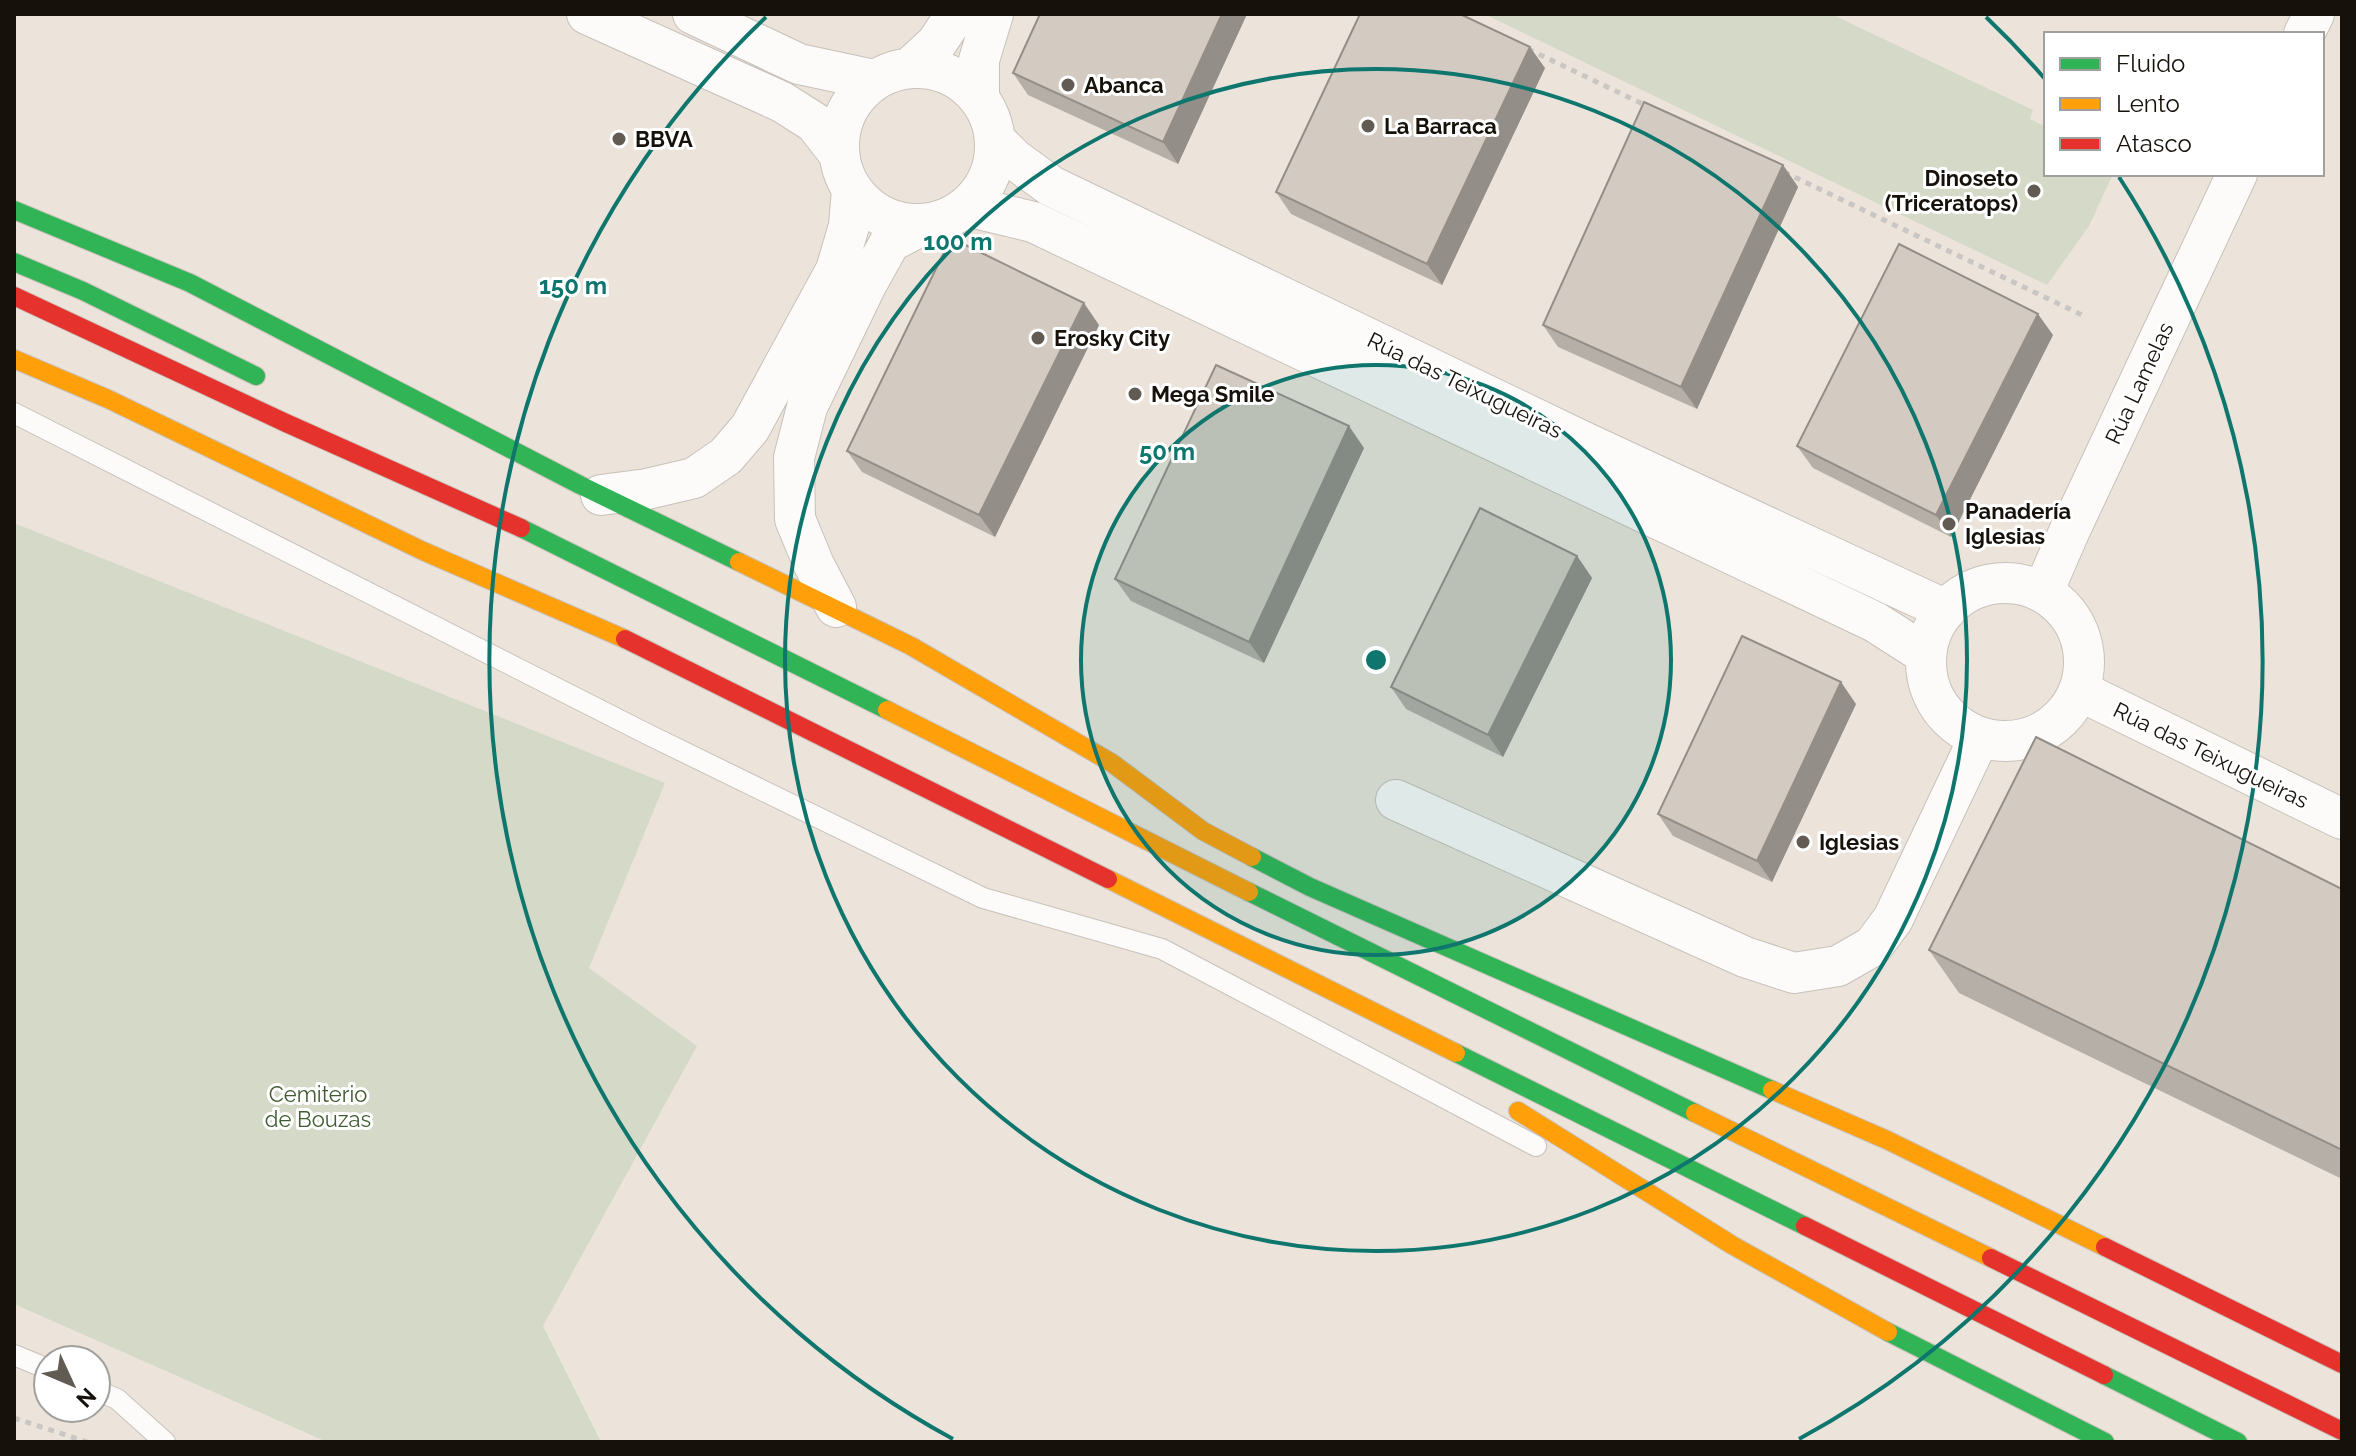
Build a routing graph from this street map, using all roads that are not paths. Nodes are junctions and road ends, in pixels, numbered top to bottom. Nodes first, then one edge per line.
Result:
1 (587, 14) edge
2 (693, 14) edge
3 (956, 14) edge
4 (993, 14) edge
5 (2314, 14) edge
6 (2305, 32) edge
7 (911, 67) junction
8 (874, 80) junction
9 (979, 98) junction
10 (995, 140) junction
11 (846, 172) junction
12 (2236, 176) edge
13 (967, 206) junction
14 (14, 210) edge
15 (924, 224) junction
16 (14, 262) edge
17 (14, 296) edge
18 (14, 359) edge
19 (268, 382) dead end
20 (14, 413) edge
21 (434, 468) dead end
22 (601, 495) junction
23 (551, 541) junction
24 (467, 550) dead end
25 (2043, 592) junction
26 (836, 607) junction
27 (1946, 610) junction
28 (629, 641) junction
29 (1925, 654) junction
30 (2080, 691) junction
31 (1979, 738) junction
32 (1396, 800) dead end
33 (2342, 819) edge
34 (1423, 979) junction
35 (1366, 1010) junction
36 (1589, 1012) junction
37 (1472, 1081) dead end
38 (1499, 1098) dead end
39 (1787, 1278) junction
40 (2342, 1364) edge
41 (112, 1397) edge
42 (2342, 1431) edge
43 (165, 1442) edge
44 (2105, 1442) edge
45 (2238, 1442) edge

1 - 11 street
2 - 8 street
3 - 7 street
4 - 9 street
5 - 6 street
7 - 8 street
7 - 9 street
8 - 11 street
9 - 10 street, Rúa das Teixugueiras
10 - 13 street
10 - 27 street, Rúa das Teixugueiras
11 - 15 street
11 - 22 street
12 - 25 street, Rúa Lamelas
13 - 15 street
13 - 29 street, Rúa das Teixugueiras
14 - 22 highway
15 - 26 street
16 - 19 highway
17 - 23 highway
18 - 28 highway
20 - 39 lane
21 - 23 highway
22 - 26 highway
23 - 34 highway
24 - 28 highway
25 - 27 street
25 - 30 street
26 - 36 highway
27 - 29 street
28 - 35 highway
29 - 31 street
30 - 31 street
30 - 33 street, Rúa das Teixugueiras
31 - 32 street
34 - 36 highway
34 - 42 highway
35 - 37 highway
35 - 45 highway
36 - 40 highway
38 - 39 highway
39 - 44 highway
41 - 43 lane

